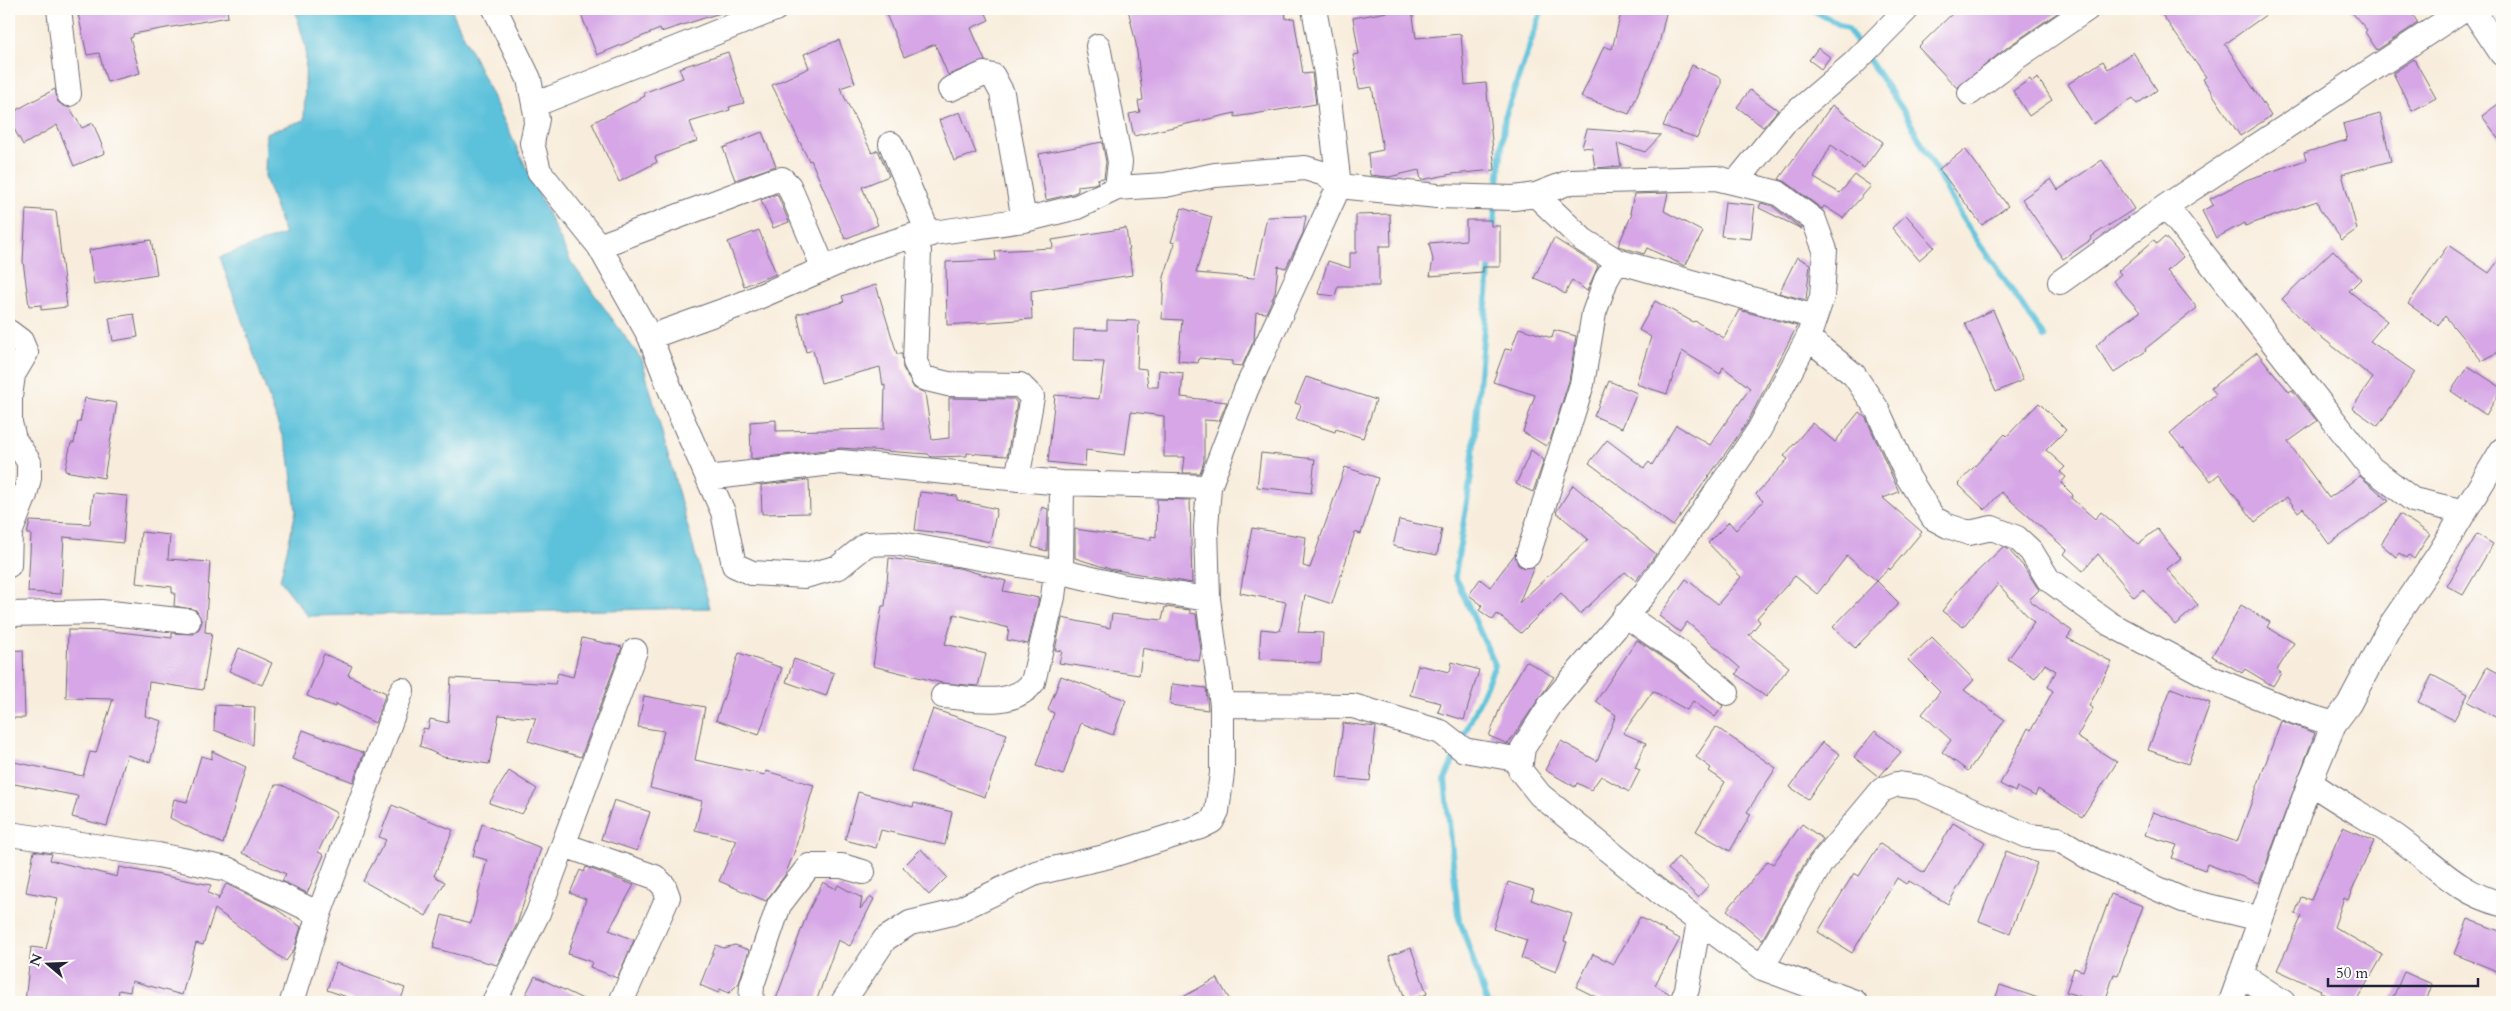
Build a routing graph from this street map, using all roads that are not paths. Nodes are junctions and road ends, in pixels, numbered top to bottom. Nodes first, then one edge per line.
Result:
1 (59, 9) edge
2 (495, 9) edge
3 (774, 9) edge
4 (1314, 9) edge
5 (1907, 9) edge
6 (2087, 9) edge
7 (2464, 9) edge
8 (2472, 9) edge
9 (1098, 46) dead end
10 (2502, 54) edge
11 (950, 89) dead end
12 (1970, 93) dead end
13 (69, 94) dead end
14 (534, 105) junction
15 (891, 144) dead end
16 (1736, 182) junction
17 (1339, 186) junction
18 (1117, 188) junction
19 (1536, 195) junction
20 (2166, 206) junction
21 (1024, 220) junction
22 (920, 236) junction
23 (599, 246) junction
24 (1617, 261) junction
25 (824, 269) junction
26 (2060, 282) dead end
27 (1811, 328) junction
28 (9, 332) edge
29 (650, 337) junction
30 (11, 366) edge
31 (2502, 450) edge
32 (708, 478) junction
33 (1017, 478) junction
34 (1062, 483) junction
35 (1209, 487) junction
36 (2465, 512) junction
37 (1528, 555) dead end
38 (9, 565) edge
39 (1061, 572) junction
40 (1208, 599) junction
41 (9, 614) edge
42 (1625, 615) junction
43 (188, 621) dead end
44 (635, 651) dead end
45 (402, 690) dead end
46 (1727, 693) dead end
47 (943, 696) dead end
48 (1222, 705) junction
49 (2334, 724) junction
50 (1521, 760) junction
51 (2310, 782) junction
52 (9, 834) edge
53 (564, 845) junction
54 (863, 872) dead end
55 (2502, 904) edge
56 (319, 914) junction
57 (2261, 920) junction
58 (1699, 921) junction
59 (1762, 968) junction
60 (2242, 976) junction
61 (292, 1002) edge
62 (494, 1002) edge
63 (620, 1002) edge
64 (751, 1002) edge
65 (843, 1002) edge
66 (1682, 1002) edge
67 (1855, 1002) edge
68 (2231, 1002) edge
69 (2282, 1002) edge

1 - 13 street
2 - 14 street
3 - 14 street
4 - 17 street
5 - 16 street
6 - 12 street
7 - 20 street
8 - 10 street
9 - 18 street
11 - 21 street
14 - 23 street
15 - 22 street
16 - 19 street
16 - 27 street
17 - 18 street
17 - 19 street
17 - 35 street
18 - 21 street
19 - 24 street
20 - 26 street
20 - 36 street
21 - 22 street
22 - 25 street
22 - 33 street
23 - 25 street
23 - 29 street
24 - 27 street
24 - 37 street
25 - 29 street
27 - 42 street
27 - 49 street
28 - 30 street
29 - 32 street
30 - 38 street
31 - 36 street
32 - 33 street
32 - 39 street
33 - 34 street
34 - 35 street
34 - 39 street
35 - 40 street
36 - 49 street
39 - 40 street
39 - 47 street
40 - 48 street
41 - 43 street
42 - 46 street
42 - 50 street
44 - 53 street
45 - 56 street
48 - 50 street
48 - 65 street
49 - 51 street
50 - 58 street
51 - 55 street
51 - 57 street
52 - 56 street
53 - 62 street
53 - 63 street
54 - 64 street
56 - 61 street
57 - 59 street
57 - 60 street
58 - 59 street
58 - 66 street
59 - 67 street
60 - 68 street
60 - 69 street

